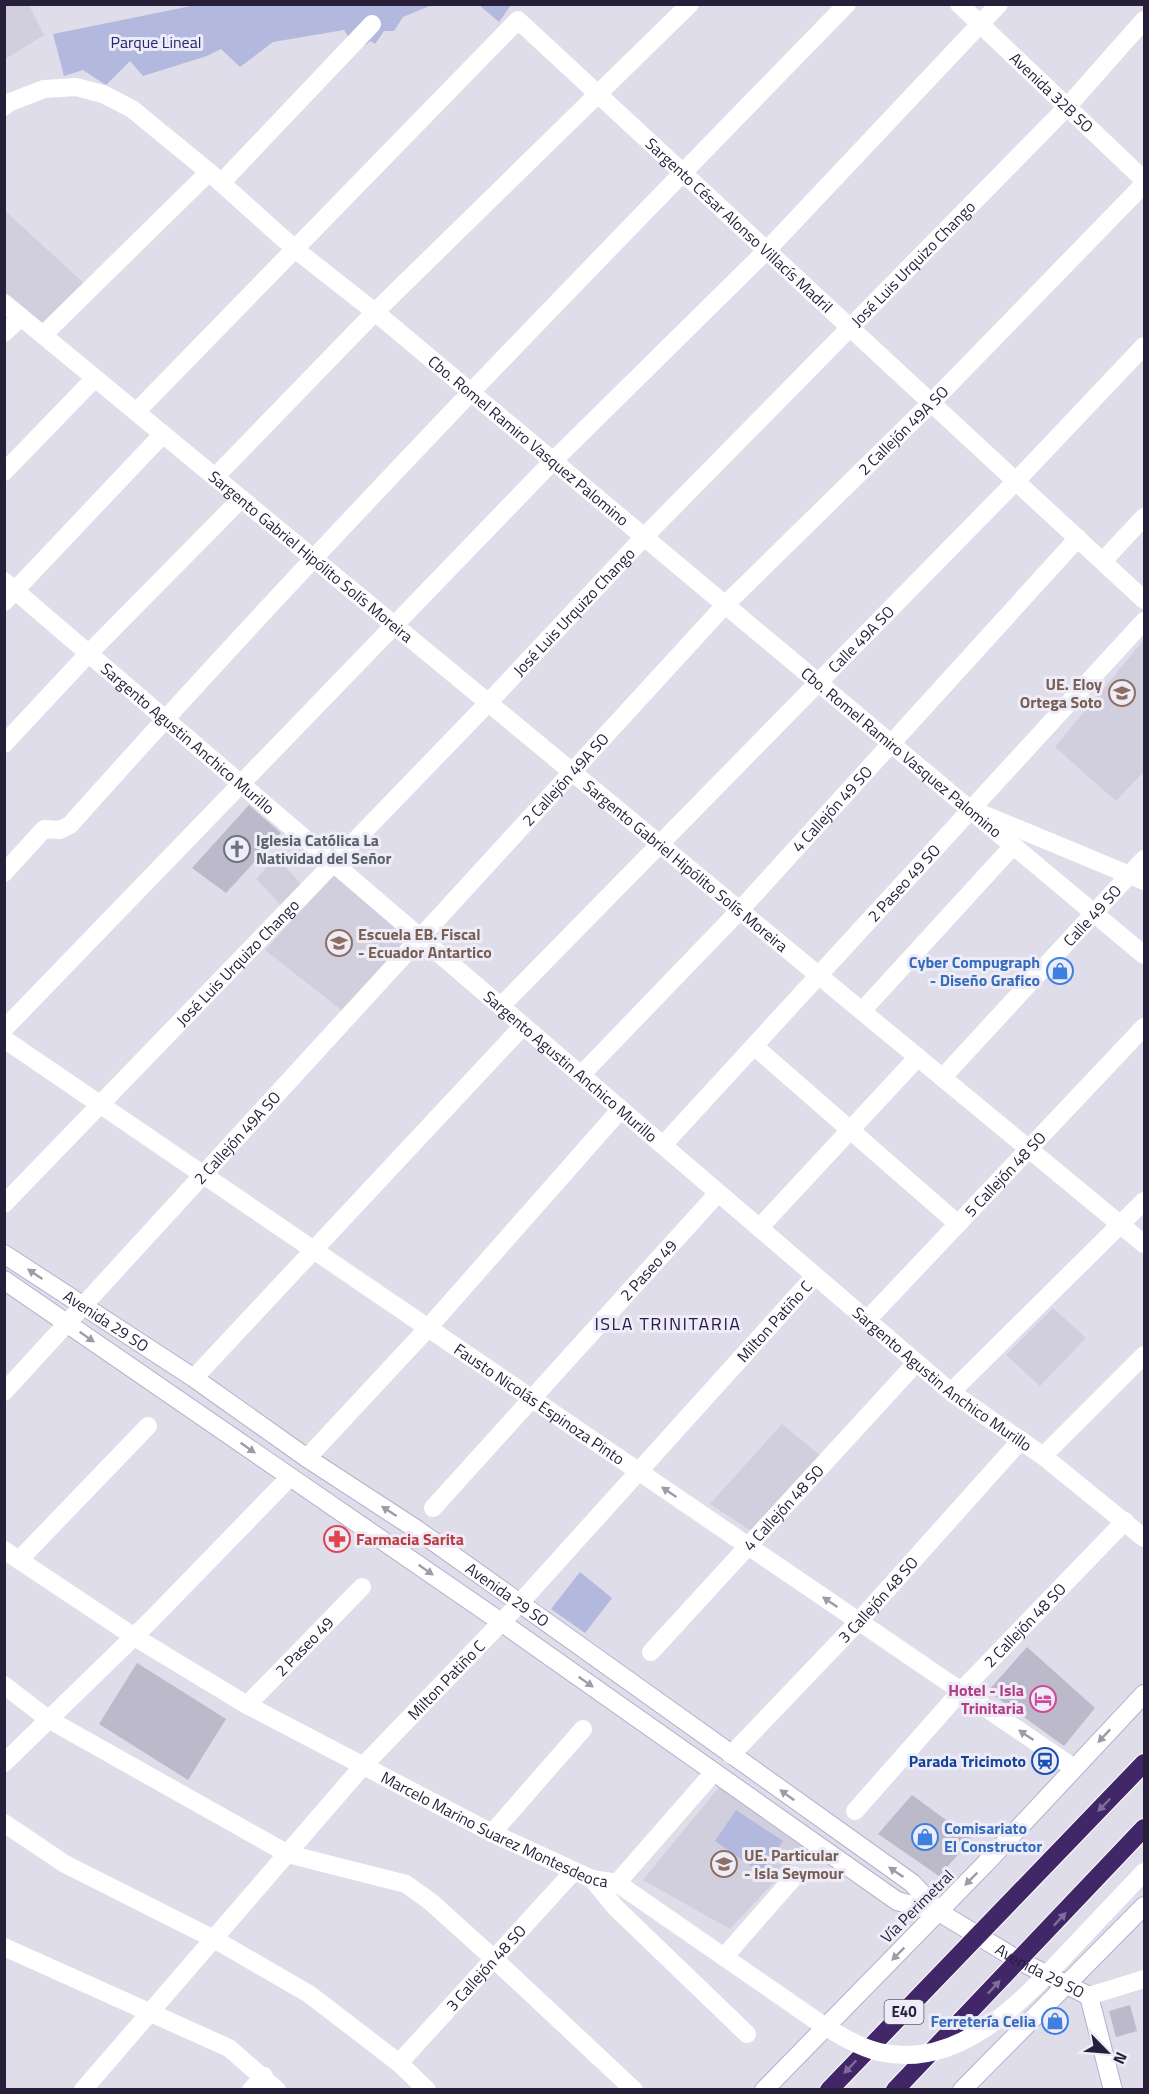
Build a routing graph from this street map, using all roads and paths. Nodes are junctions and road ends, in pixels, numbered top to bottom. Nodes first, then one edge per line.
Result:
1 (690, 4) edge
2 (847, 4) edge
3 (959, 4) edge
4 (999, 4) edge
5 (1144, 20) edge
6 (980, 23) junction
7 (372, 24) dead end
8 (597, 92) junction
9 (4, 107) edge
10 (1067, 107) junction
11 (682, 173) junction
12 (215, 178) junction
13 (1144, 182) edge
14 (296, 250) junction
15 (767, 250) junction
16 (4, 303) edge
17 (375, 312) junction
18 (21, 317) junction
19 (851, 328) junction
20 (4, 333) edge
21 (43, 335) junction
22 (1144, 346) edge
23 (95, 378) junction
24 (470, 392) junction
25 (931, 403) junction
26 (136, 412) junction
27 (163, 434) junction
28 (553, 461) junction
29 (4, 472) edge
30 (215, 477) junction
31 (1016, 481) junction
32 (241, 499) junction
33 (1144, 517) edge
34 (644, 537) junction
35 (1078, 538) junction
36 (314, 559) junction
37 (1102, 561) junction
38 (8, 591) edge
39 (1144, 600) edge
40 (725, 605) junction
41 (1144, 621) edge
42 (397, 626) junction
43 (89, 653) junction
44 (817, 681) junction
45 (488, 703) junction
46 (165, 718) junction
47 (890, 743) junction
48 (4, 744) edge
49 (572, 771) junction
50 (241, 784) junction
51 (969, 809) junction
52 (660, 845) junction
53 (1013, 846) junction
54 (1144, 860) edge
55 (333, 862) junction
56 (4, 873) edge
57 (1138, 878) edge
58 (740, 910) junction
59 (1094, 914) junction
60 (419, 936) junction
61 (1144, 955) edge
62 (820, 977) junction
63 (501, 1006) junction
64 (862, 1011) junction
65 (523, 1026) junction
66 (1144, 1027) edge
67 (4, 1029) edge
68 (4, 1039) edge
69 (754, 1046) junction
70 (918, 1057) junction
71 (581, 1075) junction
72 (943, 1077) junction
73 (101, 1105) junction
74 (621, 1109) junction
75 (850, 1128) junction
76 (663, 1145) junction
77 (1031, 1150) junction
78 (203, 1175) junction
79 (718, 1193) junction
80 (1144, 1200) edge
81 (4, 1204) edge
82 (958, 1224) junction
83 (1121, 1225) junction
84 (759, 1228) junction
85 (1144, 1244) edge
86 (314, 1250) junction
87 (4, 1254) edge
88 (815, 1276) junction
89 (4, 1280) edge
90 (83, 1306) junction
91 (867, 1320) junction
92 (67, 1323) junction
93 (428, 1328) junction
94 (1144, 1355) edge
95 (916, 1363) junction
96 (194, 1378) junction
97 (4, 1392) edge
98 (951, 1392) junction
99 (531, 1398) junction
100 (148, 1426) dead end
101 (1021, 1440) junction
102 (1043, 1456) junction
103 (307, 1458) junction
104 (638, 1471) junction
105 (290, 1477) junction
106 (433, 1508) dead end
107 (1137, 1528) edge
108 (748, 1546) junction
109 (12, 1555) edge
110 (362, 1587) dead end
111 (519, 1604) junction
112 (859, 1621) junction
113 (501, 1622) junction
114 (133, 1636) junction
115 (651, 1652) dead end
116 (4, 1685) edge
117 (961, 1691) junction
118 (1144, 1694) edge
119 (247, 1705) junction
120 (48, 1719) junction
121 (583, 1729) dead end
122 (731, 1755) junction
123 (4, 1762) edge
124 (1144, 1763) edge
125 (362, 1767) junction
126 (1074, 1768) junction
127 (714, 1772) junction
128 (855, 1810) dead end
129 (4, 1823) edge
130 (1144, 1828) edge
131 (492, 1833) junction
132 (288, 1854) junction
133 (574, 1871) junction
134 (1144, 1872) edge
135 (795, 1876) dead end
136 (592, 1879) junction
137 (617, 1883) junction
138 (1144, 1906) edge
139 (939, 1912) junction
140 (980, 1935) junction
141 (214, 1939) junction
142 (4, 1947) edge
143 (724, 1957) junction
144 (493, 1958) junction
145 (1018, 1960) junction
146 (1144, 1979) edge
147 (1065, 1983) junction
148 (1089, 1996) junction
149 (150, 2012) junction
150 (747, 2034) dead end
151 (399, 2063) junction
152 (264, 2076) junction
153 (83, 2090) edge
154 (251, 2090) edge
155 (277, 2090) edge
156 (427, 2090) edge
157 (634, 2090) edge
158 (764, 2090) edge
159 (828, 2090) edge
160 (895, 2090) edge
161 (962, 2090) edge
162 (1113, 2090) edge

1 - 8 street
2 - 11 street
3 - 6 street, Avenida 32B SO
4 - 6 street
5 - 10 street, José Luis Urquizo Chango
6 - 10 street, Avenida 32B SO
6 - 15 street
7 - 12 street
8 - 11 street, Sargento César Alonso Villacís Madril
8 - 14 street, Sargento César Alonso Villacís Madril
8 - 17 street
9 - 12 street, Cbo. Romel Ramiro Vasquez Palomino
10 - 13 street, Avenida 32B SO
10 - 19 street, José Luis Urquizo Chango
11 - 15 street, Sargento César Alonso Villacís Madril
11 - 24 street
12 - 14 street, Cbo. Romel Ramiro Vasquez Palomino
12 - 21 street
13 - 25 street, 2 Callejón 49A SO
14 - 17 street, Cbo. Romel Ramiro Vasquez Palomino
14 - 26 street
15 - 19 street, Sargento César Alonso Villacís Madril
15 - 28 street
16 - 18 street, Sargento Gabriel Hipólito Solís Moreira
17 - 24 street, Cbo. Romel Ramiro Vasquez Palomino
17 - 30 street
18 - 20 street
18 - 21 street, Sargento Gabriel Hipólito Solís Moreira
19 - 25 street, Sargento César Alonso Villacís Madril
19 - 34 street, José Luis Urquizo Chango
21 - 23 street, Sargento Gabriel Hipólito Solís Moreira
22 - 31 street, Calle 49A SO
23 - 26 street, Sargento Gabriel Hipólito Solís Moreira
23 - 29 street
24 - 28 street, Cbo. Romel Ramiro Vasquez Palomino
24 - 36 street
25 - 31 street, Sargento César Alonso Villacís Madril
25 - 40 street, 2 Callejón 49A SO
26 - 27 street, Sargento Gabriel Hipólito Solís Moreira
27 - 30 street, Sargento Gabriel Hipólito Solís Moreira
27 - 38 street
28 - 34 street, Cbo. Romel Ramiro Vasquez Palomino
28 - 42 street
30 - 32 street, Sargento Gabriel Hipólito Solís Moreira
31 - 35 street, Sargento César Alonso Villacís Madril
31 - 44 street, Calle 49A SO
32 - 36 street, Sargento Gabriel Hipólito Solís Moreira
32 - 43 street
33 - 37 street
34 - 40 street, Cbo. Romel Ramiro Vasquez Palomino
34 - 45 street, José Luis Urquizo Chango
35 - 37 street, Sargento César Alonso Villacís Madril
35 - 47 street, 4 Callejón 49 SO
36 - 42 street, Sargento Gabriel Hipólito Solís Moreira
36 - 46 street
37 - 39 street, Sargento César Alonso Villacís Madril
38 - 43 street, Sargento Agustin Anchico Murillo
40 - 44 street, Cbo. Romel Ramiro Vasquez Palomino
40 - 49 street, 2 Callejón 49A SO
41 - 51 street, 2 Paseo 49 SO
42 - 45 street, Sargento Gabriel Hipólito Solís Moreira
42 - 50 street
43 - 46 street, Sargento Agustin Anchico Murillo
43 - 48 street
44 - 47 street, Cbo. Romel Ramiro Vasquez Palomino
44 - 52 street, Calle 49A SO
45 - 49 street, Sargento Gabriel Hipólito Solís Moreira
45 - 55 street, José Luis Urquizo Chango
46 - 50 street, Sargento Agustin Anchico Murillo
46 - 56 street
47 - 51 street, Cbo. Romel Ramiro Vasquez Palomino
47 - 58 street, 4 Callejón 49 SO
49 - 52 street, Sargento Gabriel Hipólito Solís Moreira
49 - 60 street, 2 Callejón 49A SO
50 - 55 street, Sargento Agustin Anchico Murillo
50 - 67 street
51 - 53 street, Cbo. Romel Ramiro Vasquez Palomino
51 - 57 street
51 - 62 street, 2 Paseo 49 SO
52 - 58 street, Sargento Gabriel Hipólito Solís Moreira
52 - 63 street, Calle 49A SO
53 - 59 street, Cbo. Romel Ramiro Vasquez Palomino
53 - 64 street
54 - 57 street, Calle 49 SO
55 - 60 street, Sargento Agustin Anchico Murillo
55 - 73 street, José Luis Urquizo Chango
57 - 59 street, Calle 49 SO
58 - 62 street, Sargento Gabriel Hipólito Solís Moreira
58 - 71 street, 4 Callejón 49 SO
59 - 61 street, Cbo. Romel Ramiro Vasquez Palomino
59 - 72 street, Calle 49 SO
60 - 63 street, Sargento Agustin Anchico Murillo
60 - 78 street, 2 Callejón 49A SO
62 - 64 street, Sargento Gabriel Hipólito Solís Moreira
62 - 69 street, 2 Paseo 49 SO
63 - 65 street, Sargento Agustin Anchico Murillo
64 - 70 street, Sargento Gabriel Hipólito Solís Moreira
65 - 71 street, Sargento Agustin Anchico Murillo
65 - 86 street
66 - 77 street, 5 Callejón 48 SO
68 - 73 street, Fausto Nicolás Espinoza Pinto
69 - 75 street
69 - 76 street, 2 Paseo 49 SO
70 - 72 street, Sargento Gabriel Hipólito Solís Moreira
70 - 75 street
71 - 74 street, Sargento Agustin Anchico Murillo
72 - 77 street, Sargento Gabriel Hipólito Solís Moreira
73 - 78 street, Fausto Nicolás Espinoza Pinto
73 - 81 street, José Luis Urquizo Chango
74 - 76 street, Sargento Agustin Anchico Murillo
74 - 93 street
75 - 82 street
75 - 84 street
76 - 79 street, Sargento Agustin Anchico Murillo
77 - 82 street, 5 Callejón 48 SO
77 - 83 street, Sargento Gabriel Hipólito Solís Moreira
78 - 86 street, Fausto Nicolás Espinoza Pinto
78 - 90 street, 2 Callejón 49A SO
79 - 84 street, Sargento Agustin Anchico Murillo
79 - 99 street, 2 Paseo 49
80 - 83 street
82 - 91 street, 5 Callejón 48 SO
83 - 85 street, Sargento Gabriel Hipólito Solís Moreira
83 - 98 street
84 - 88 street, Sargento Agustin Anchico Murillo
86 - 93 street, Fausto Nicolás Espinoza Pinto
86 - 96 street
90 -> 87 street, Avenida 29 SO
88 - 91 street, Sargento Agustin Anchico Murillo
88 - 104 street, Milton Patiño C
89 - 92 street, Avenida 29 SO
90 - 92 street, 2 Callejón 49A SO
90 - 96 street, Avenida 29 SO
91 - 95 street, Sargento Agustin Anchico Murillo
92 - 97 street, 2 Callejón 49A SO
92 -> 105 street, Avenida 29 SO
93 - 99 street, Fausto Nicolás Espinoza Pinto
93 - 103 street
94 - 102 street
95 - 98 street, Sargento Agustin Anchico Murillo
95 - 108 street, 4 Callejón 48 SO
96 - 103 street, Avenida 29 SO
98 - 101 street, Sargento Agustin Anchico Murillo
99 - 104 street, Fausto Nicolás Espinoza Pinto
99 - 106 street, 2 Paseo 49
100 - 109 street
101 - 102 street, Sargento Agustin Anchico Murillo
101 - 112 street, 3 Callejón 48 SO
102 - 107 street, Sargento Agustin Anchico Murillo
111 -> 103 street, Avenida 29 SO
108 -> 104 street, Fausto Nicolás Espinoza Pinto
104 - 111 street, Milton Patiño C
105 -> 113 street, Avenida 29 SO
105 - 114 street
107 - 117 street, 2 Callejón 48 SO
112 -> 108 street, Fausto Nicolás Espinoza Pinto
108 - 115 street, 4 Callejón 48 SO
109 - 114 street, Marcelo Marino Suarez Montesdeoca
110 - 119 street, 2 Paseo 49
111 - 113 street, Milton Patiño C
111 - 122 street, Avenida 29 SO
112 - 117 street, Fausto Nicolás Espinoza Pinto
112 - 122 street, 3 Callejón 48 SO
113 - 125 street, Milton Patiño C
113 -> 127 street, Avenida 29 SO
114 - 119 street, Marcelo Marino Suarez Montesdeoca
114 - 120 street
116 - 120 street
126 -> 117 street, Fausto Nicolás Espinoza Pinto
117 - 128 street, 2 Callejón 48 SO
118 -> 126 street, Vía Perimetral / E40
119 - 125 street, Marcelo Marino Suarez Montesdeoca
120 - 123 street
120 - 132 street
121 - 131 street
139 -> 122 street, Avenida 29 SO
124 -> 140 highway, E40
125 - 131 street, Marcelo Marino Suarez Montesdeoca
125 - 132 street, Milton Patiño C
126 -> 139 street, Vía Perimetral / E40
127 - 137 street
127 - 139 street, Avenida 29 SO
129 - 141 street
145 -> 130 highway
131 - 133 street, Marcelo Marino Suarez Montesdeoca
132 - 141 street, Milton Patiño C
132 - 144 street
133 - 136 street, Marcelo Marino Suarez Montesdeoca
133 - 144 street, 3 Callejón 48 SO
134 - 143 street, Marcelo Marino Suarez Montesdeoca, bridge
135 - 143 street
136 - 137 street, Marcelo Marino Suarez Montesdeoca
136 - 150 street
137 - 143 street, Marcelo Marino Suarez Montesdeoca
138 - 147 street
139 - 140 street, Avenida 29 SO
139 -> 158 street, Vía Perimetral / E40
140 - 145 street, Avenida 29 SO
140 -> 159 highway, E40
141 - 149 street, Milton Patiño C
141 - 151 street
142 - 149 street
144 - 151 street, 3 Callejón 48 SO
144 - 157 street
145 - 147 street, Avenida 29 SO
160 -> 145 highway
146 - 148 street
147 - 148 street, Avenida 29 SO
147 - 161 street
148 - 162 street, Avenida 29 SO
149 - 152 street
149 - 153 street, Milton Patiño C
151 - 156 street
152 - 154 street
152 - 155 street

